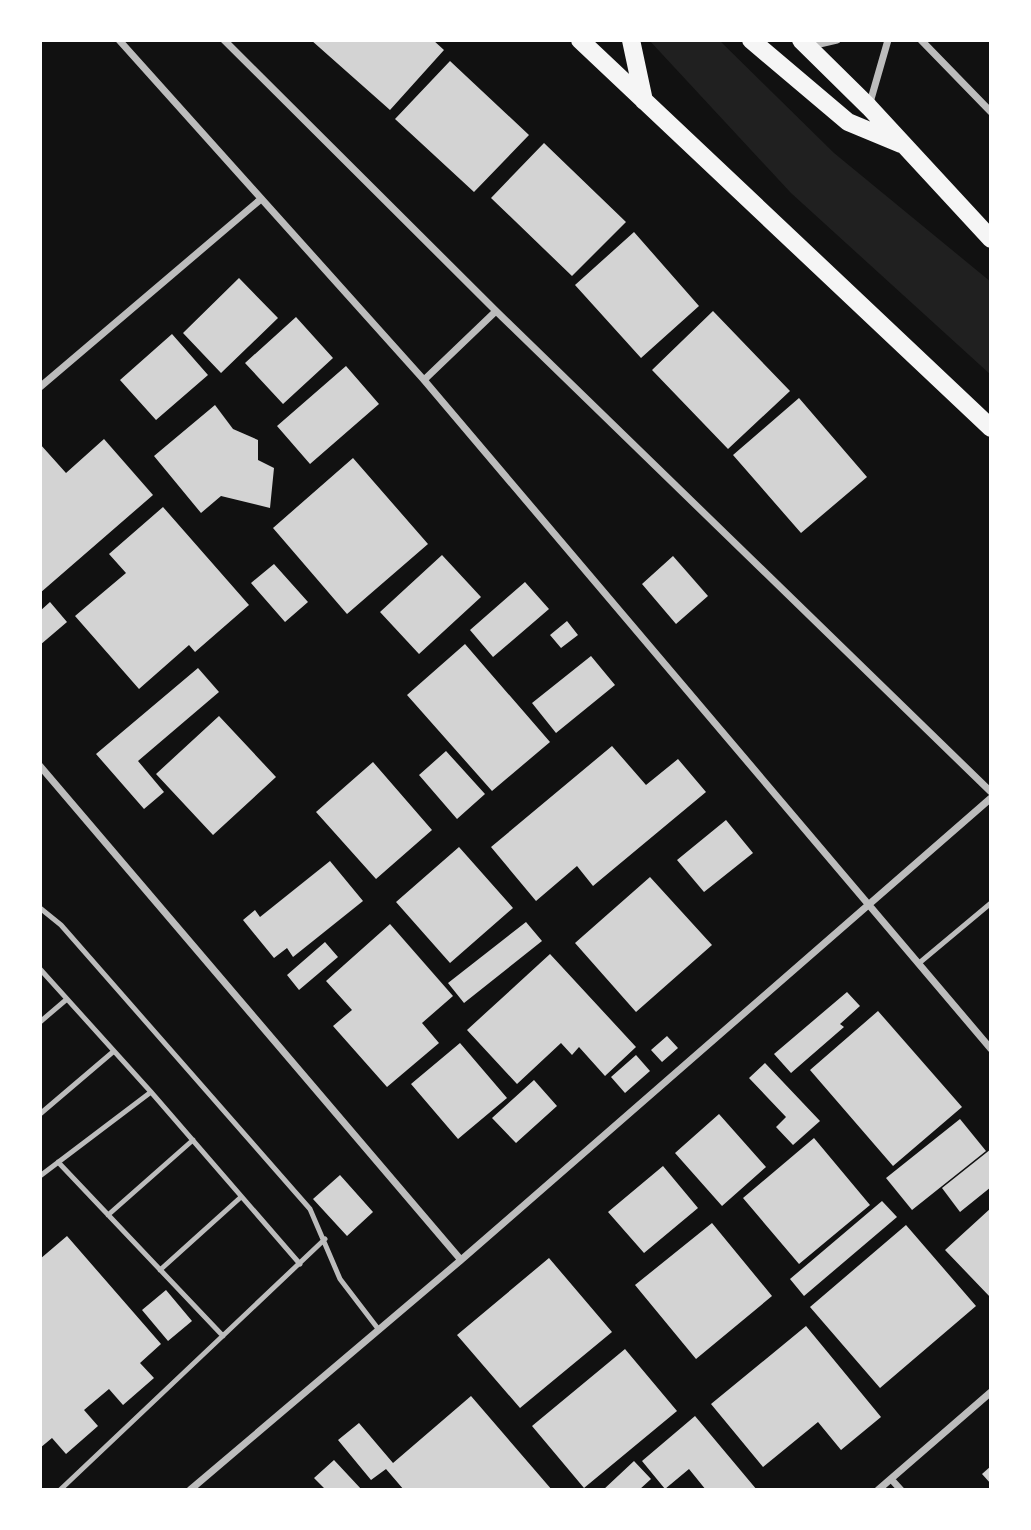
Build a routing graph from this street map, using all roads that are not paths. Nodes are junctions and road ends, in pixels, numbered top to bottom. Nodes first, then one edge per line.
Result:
1 (119, 40) edge
2 (224, 40) edge
3 (580, 40) edge
4 (631, 40) edge
5 (751, 40) edge
6 (837, 40) edge
7 (888, 40) edge
8 (921, 40) edge
9 (804, 43) edge
10 (644, 101) junction
11 (869, 107) junction
12 (991, 111) edge
13 (904, 146) junction
14 (261, 199) junction
15 (991, 239) edge
16 (496, 311) junction
17 (424, 380) junction
18 (40, 387) edge
19 (991, 428) edge
20 (40, 766) edge
21 (991, 792) edge
22 (991, 798) edge
23 (991, 903) edge
24 (868, 906) junction
25 (40, 908) edge
26 (919, 964) junction
27 (40, 970) edge
28 (67, 999) junction
29 (40, 1022) edge
30 (991, 1049) edge
31 (114, 1051) junction
32 (151, 1092) junction
33 (40, 1114) edge
34 (193, 1140) junction
35 (58, 1162) junction
36 (40, 1176) edge
37 (241, 1197) junction
38 (108, 1215) junction
39 (325, 1239) junction
40 (461, 1260) junction
41 (300, 1264) junction
42 (160, 1270) junction
43 (379, 1330) junction
44 (223, 1336) junction
45 (991, 1392) edge
46 (891, 1479) junction
47 (60, 1490) edge
48 (190, 1490) edge
49 (878, 1490) edge
50 (901, 1490) edge

1 - 14 street
2 - 16 street
3 - 10 main road
4 - 10 main road
5 - 13 main road
6 - 9 street
7 - 11 street
8 - 12 street
9 - 11 main road
10 - 19 main road
11 - 13 main road
13 - 15 main road
14 - 17 street
14 - 18 street
16 - 17 street
16 - 21 street
17 - 24 street
20 - 40 street
22 - 24 street
23 - 26 lane
24 - 26 street
24 - 40 street
25 - 39 lane
26 - 30 street
27 - 28 lane
28 - 29 lane
28 - 31 lane
31 - 32 lane
31 - 33 lane
32 - 34 lane
32 - 35 lane
34 - 37 lane
34 - 38 lane
35 - 36 lane
35 - 38 lane
37 - 41 lane
37 - 42 lane
38 - 42 lane
39 - 41 lane
39 - 43 lane
40 - 43 street
41 - 44 lane
42 - 44 lane
43 - 48 street
44 - 47 lane
45 - 46 street
46 - 49 street
46 - 50 street

